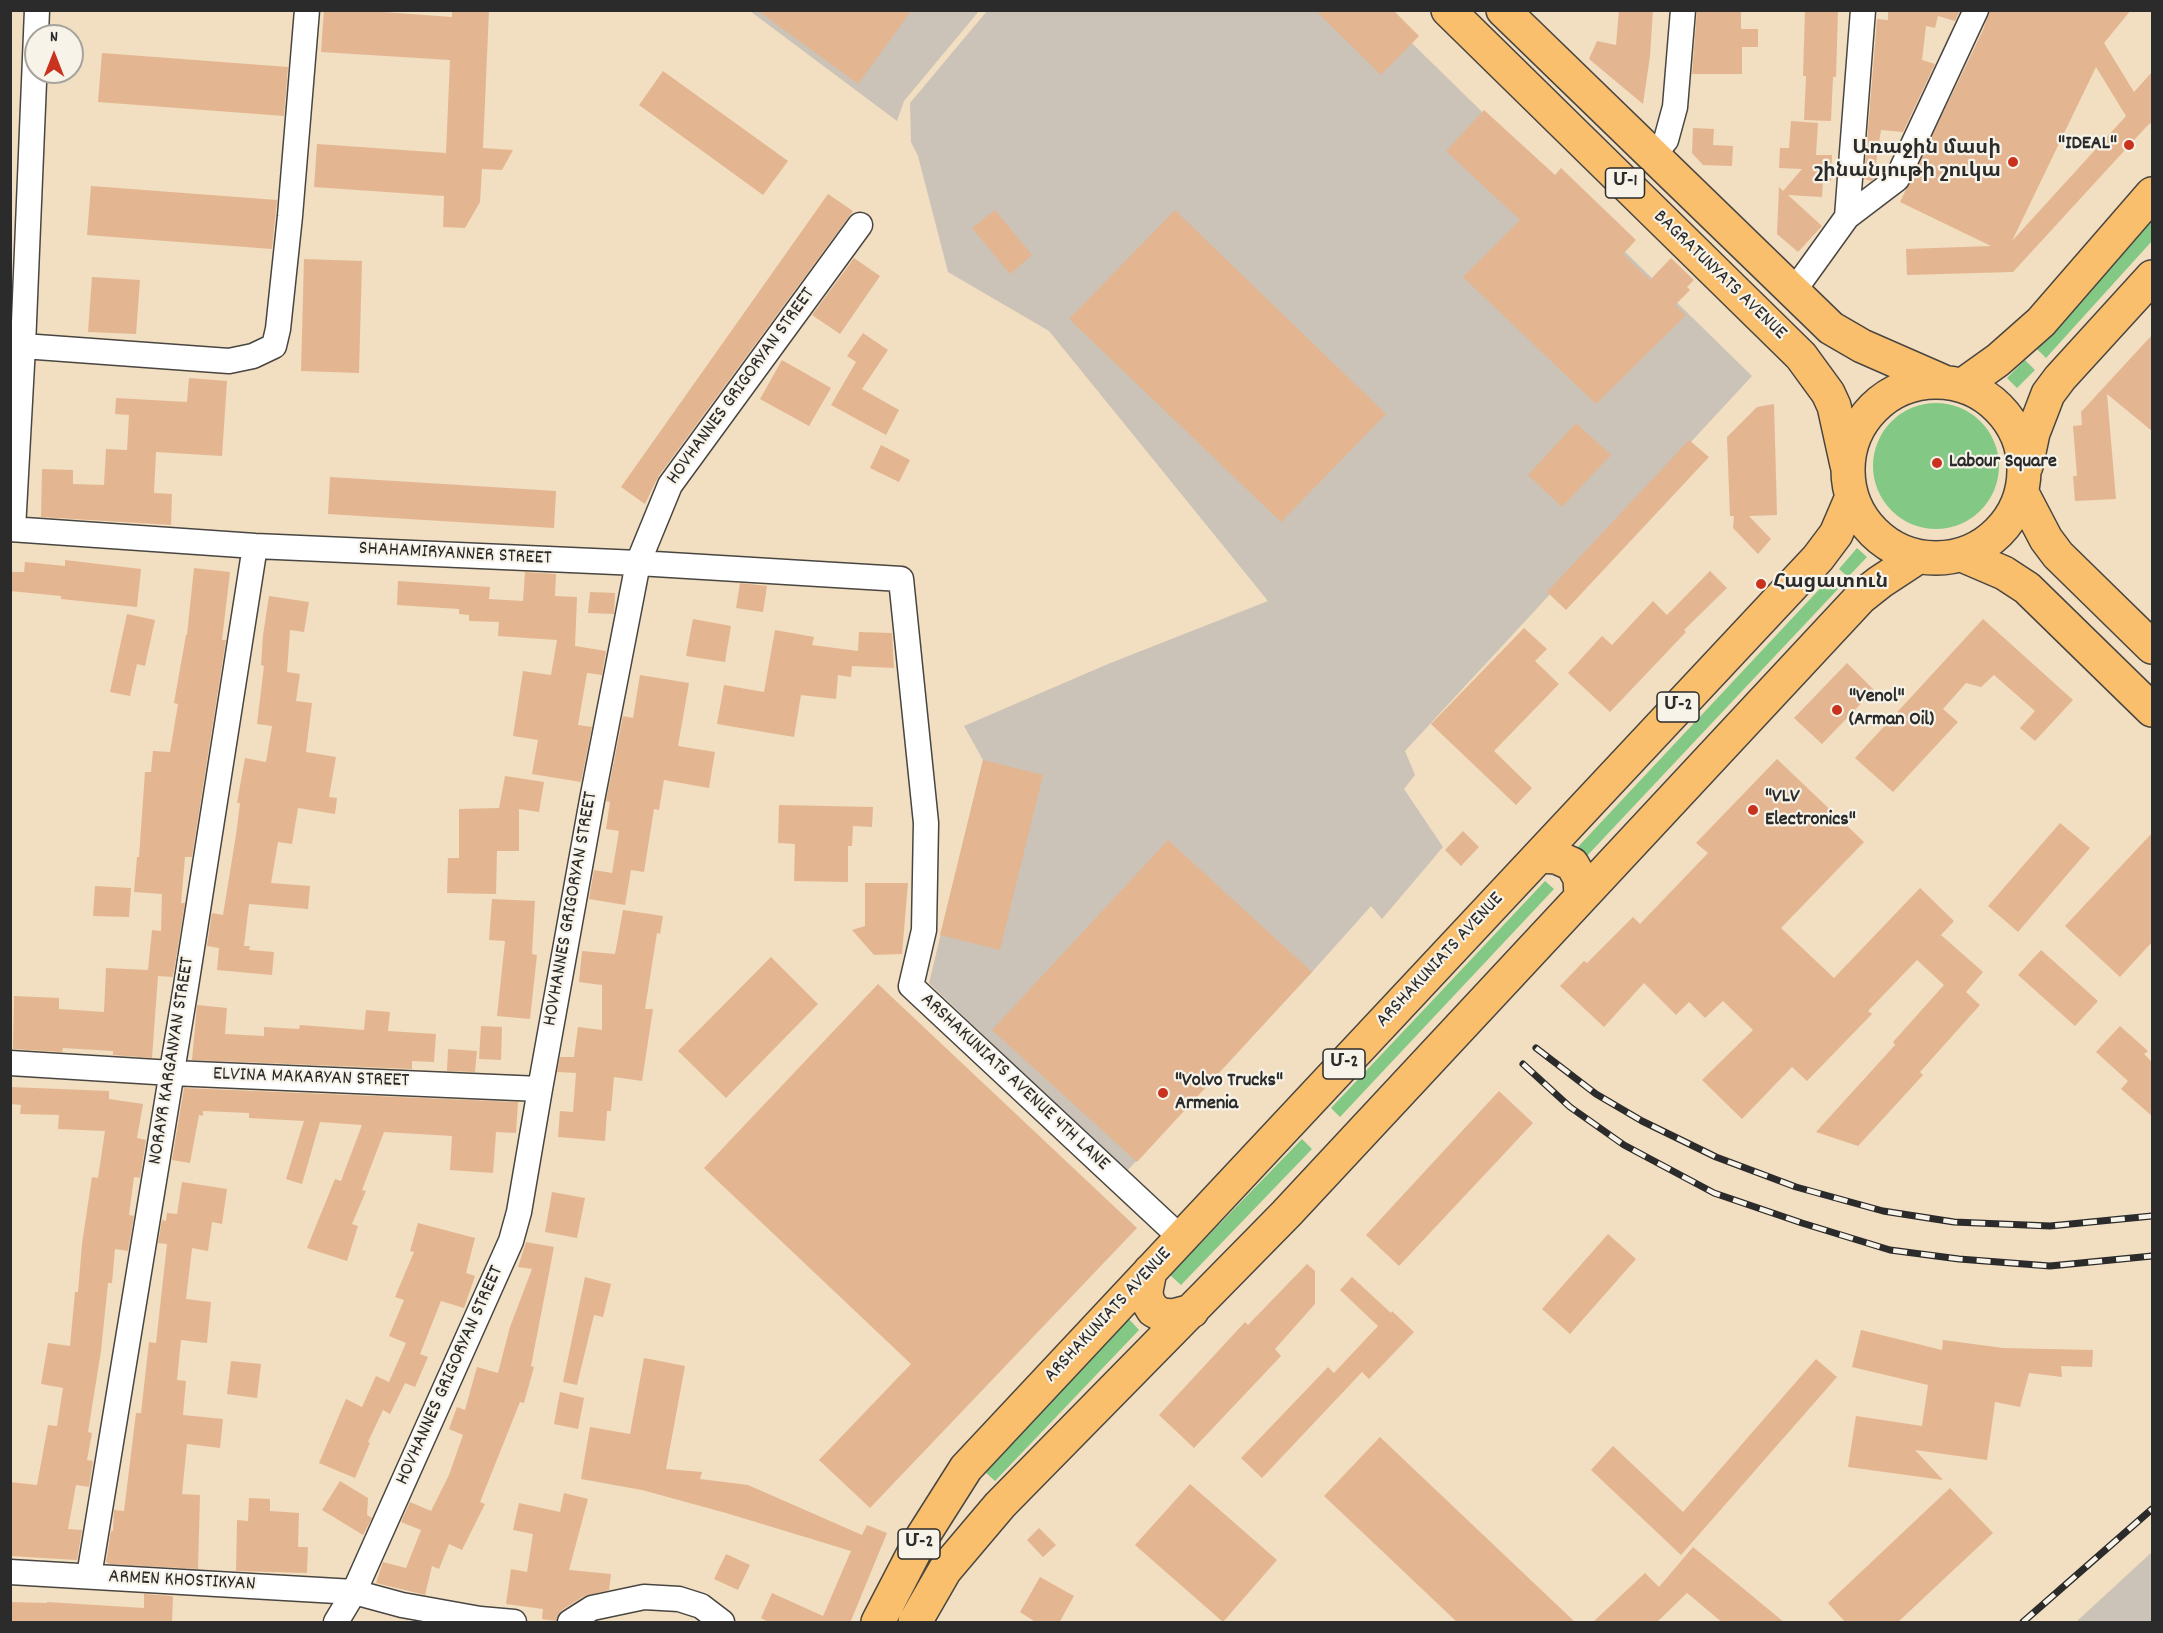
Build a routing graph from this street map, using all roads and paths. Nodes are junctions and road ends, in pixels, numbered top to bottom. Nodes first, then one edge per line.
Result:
1 (36, 10) edge
2 (307, 10) edge
3 (1448, 10) edge
4 (1683, 10) edge
5 (1863, 10) edge
6 (1976, 10) edge
7 (1508, 12) edge
8 (1653, 156) junction
9 (2152, 194) edge
10 (1847, 217) junction
11 (860, 225) dead end
12 (2152, 277) edge
13 (1793, 292) junction
14 (23, 346) junction
15 (1952, 383) junction
16 (16, 395) edge
17 (1847, 465) junction
18 (2023, 482) junction
19 (1851, 498) junction
20 (12, 529) edge
21 (255, 546) junction
22 (1962, 555) junction
23 (1918, 557) junction
24 (638, 563) junction
25 (901, 579) joint
26 (2152, 647) edge
27 (2152, 710) edge
28 (1539, 856) junction
29 (1581, 897) junction
30 (10, 1062) edge
31 (172, 1073) junction
32 (540, 1089) junction
33 (1181, 1238) junction
34 (1150, 1271) junction
35 (1192, 1311) junction
36 (966, 1468) junction
37 (1000, 1505) junction
38 (10, 1572) edge
39 (89, 1576) junction
40 (354, 1592) junction
41 (336, 1623) edge
42 (514, 1623) edge
43 (570, 1623) edge
44 (722, 1623) edge
45 (878, 1623) edge
46 (915, 1623) edge

1 - 14 street
2 - 14 street
3 - 17 main road, BAGRATUNYATS AVENUE / Մ-1
4 - 8 street
5 - 10 street
6 - 10 street
7 - 8 main road, BAGRATUNYATS AVENUE / Մ-1
8 - 13 main road, BAGRATUNYATS AVENUE / Մ-1
9 - 15 main road
10 - 13 street
11 - 24 street, HOVHANNES GRIGORYAN STREET
12 - 18 main road
13 - 15 main road, BAGRATUNYATS AVENUE / Մ-1
14 - 16 street
15 - 17 main road
15 - 18 main road
16 - 20 street
17 - 19 main road
18 - 22 main road
18 - 26 main road
19 - 23 main road
19 - 28 main road, ARSHAKUNIATS AVENUE / Մ-2
20 - 21 street, SHAHAMIRYANNER STREET
21 - 24 street, SHAHAMIRYANNER STREET
21 - 31 street, NORAYR KARGANYAN STREET
22 - 23 main road
22 - 27 main road
23 - 29 main road, Մ-2
24 - 25 street, SHAHAMIRYANNER STREET
24 - 32 street, HOVHANNES GRIGORYAN STREET
25 - 33 street, ARSHAKUNIATS AVENUE 4TH LANE
28 - 29 main road
28 - 33 main road, ARSHAKUNIATS AVENUE / Մ-2
29 - 35 main road, Մ-2
30 - 31 street, ELVINA MAKARYAN STREET
31 - 32 street, ELVINA MAKARYAN STREET
31 - 39 street, NORAYR KARGANYAN STREET
32 - 40 street, HOVHANNES GRIGORYAN STREET
33 - 34 main road, ARSHAKUNIATS AVENUE / Մ-2
34 - 35 main road
34 - 36 main road, ARSHAKUNIATS AVENUE / Մ-2
35 - 37 main road, Մ-2
36 - 37 main road
36 - 45 main road, ARSHAKUNIATS AVENUE / Մ-2
37 - 46 main road, Մ-2
38 - 39 street, ARMEN KHOSTIKYAN
39 - 40 street, ARMEN KHOSTIKYAN
40 - 41 street, HOVHANNES GRIGORYAN STREET
40 - 42 street, ARMEN KHOSTIKYAN
43 - 44 street

